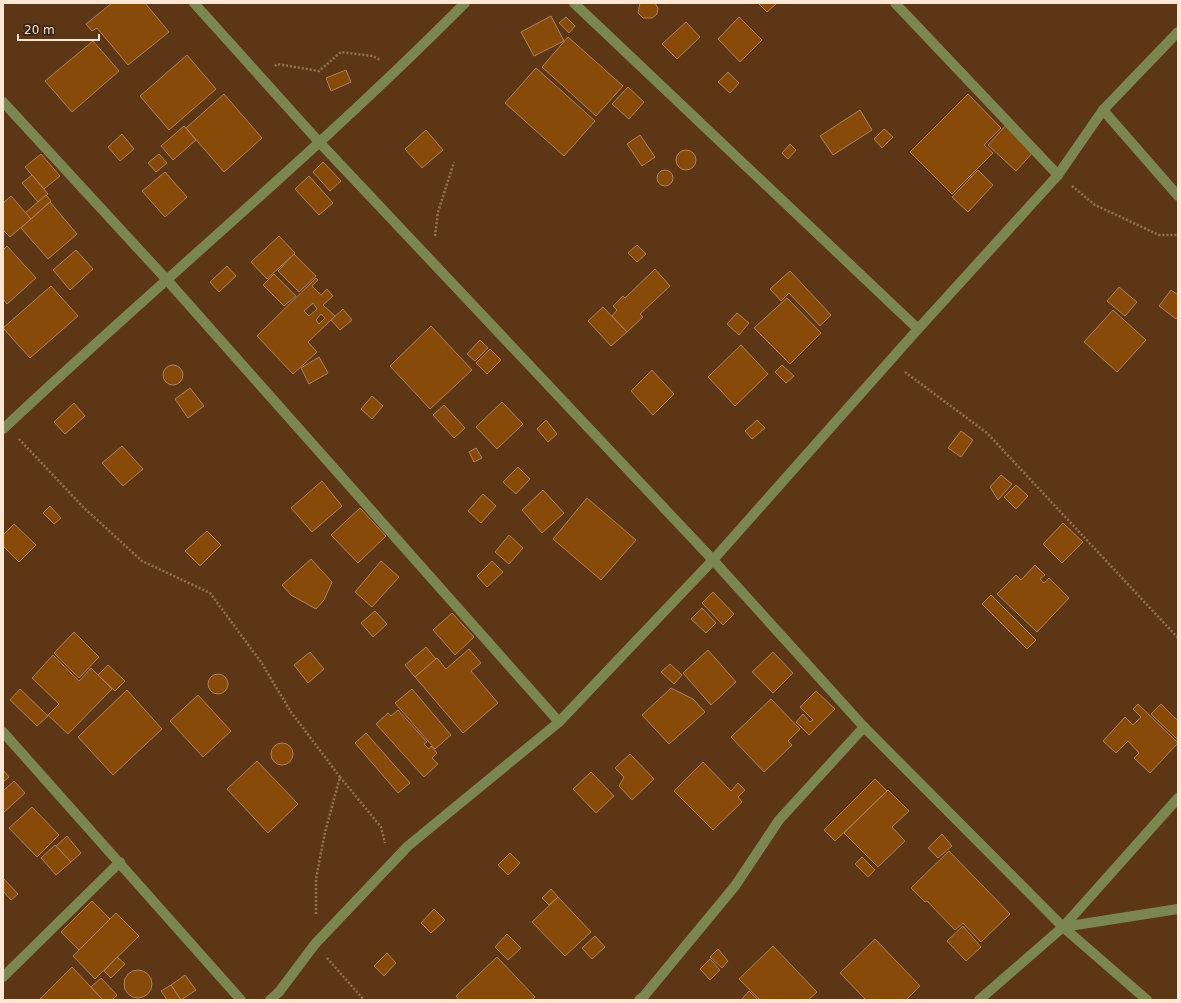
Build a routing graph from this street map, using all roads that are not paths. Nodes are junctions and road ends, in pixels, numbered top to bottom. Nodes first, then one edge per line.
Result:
1 (194, 3) edge
2 (465, 3) edge
3 (574, 3) edge
4 (895, 3) edge
5 (1178, 32) edge
6 (3, 102) edge
7 (1103, 110) junction
8 (320, 143) junction
9 (1058, 175) junction
10 (1178, 196) edge
11 (167, 280) junction
12 (918, 329) junction
13 (4, 426) edge
14 (713, 560) junction
15 (559, 722) junction
16 (864, 727) junction
17 (3, 732) edge
18 (1178, 798) edge
19 (120, 862) junction
20 (1178, 909) edge
21 (1063, 927) junction
22 (3, 977) edge
23 (643, 999) edge
24 (241, 1000) edge
25 (270, 1000) edge
26 (979, 1000) edge
27 (1147, 1000) edge

1 - 8 street
2 - 8 street
3 - 12 street
4 - 9 street
5 - 7 street
6 - 11 street
7 - 9 street
7 - 10 street
8 - 11 street
8 - 14 street
9 - 12 street
11 - 13 street
11 - 15 street
12 - 14 street
14 - 15 street
14 - 16 street
15 - 25 street
16 - 21 street
16 - 23 street
17 - 19 street
18 - 21 street
19 - 22 street
19 - 24 street
20 - 21 street
21 - 26 street
21 - 27 street

